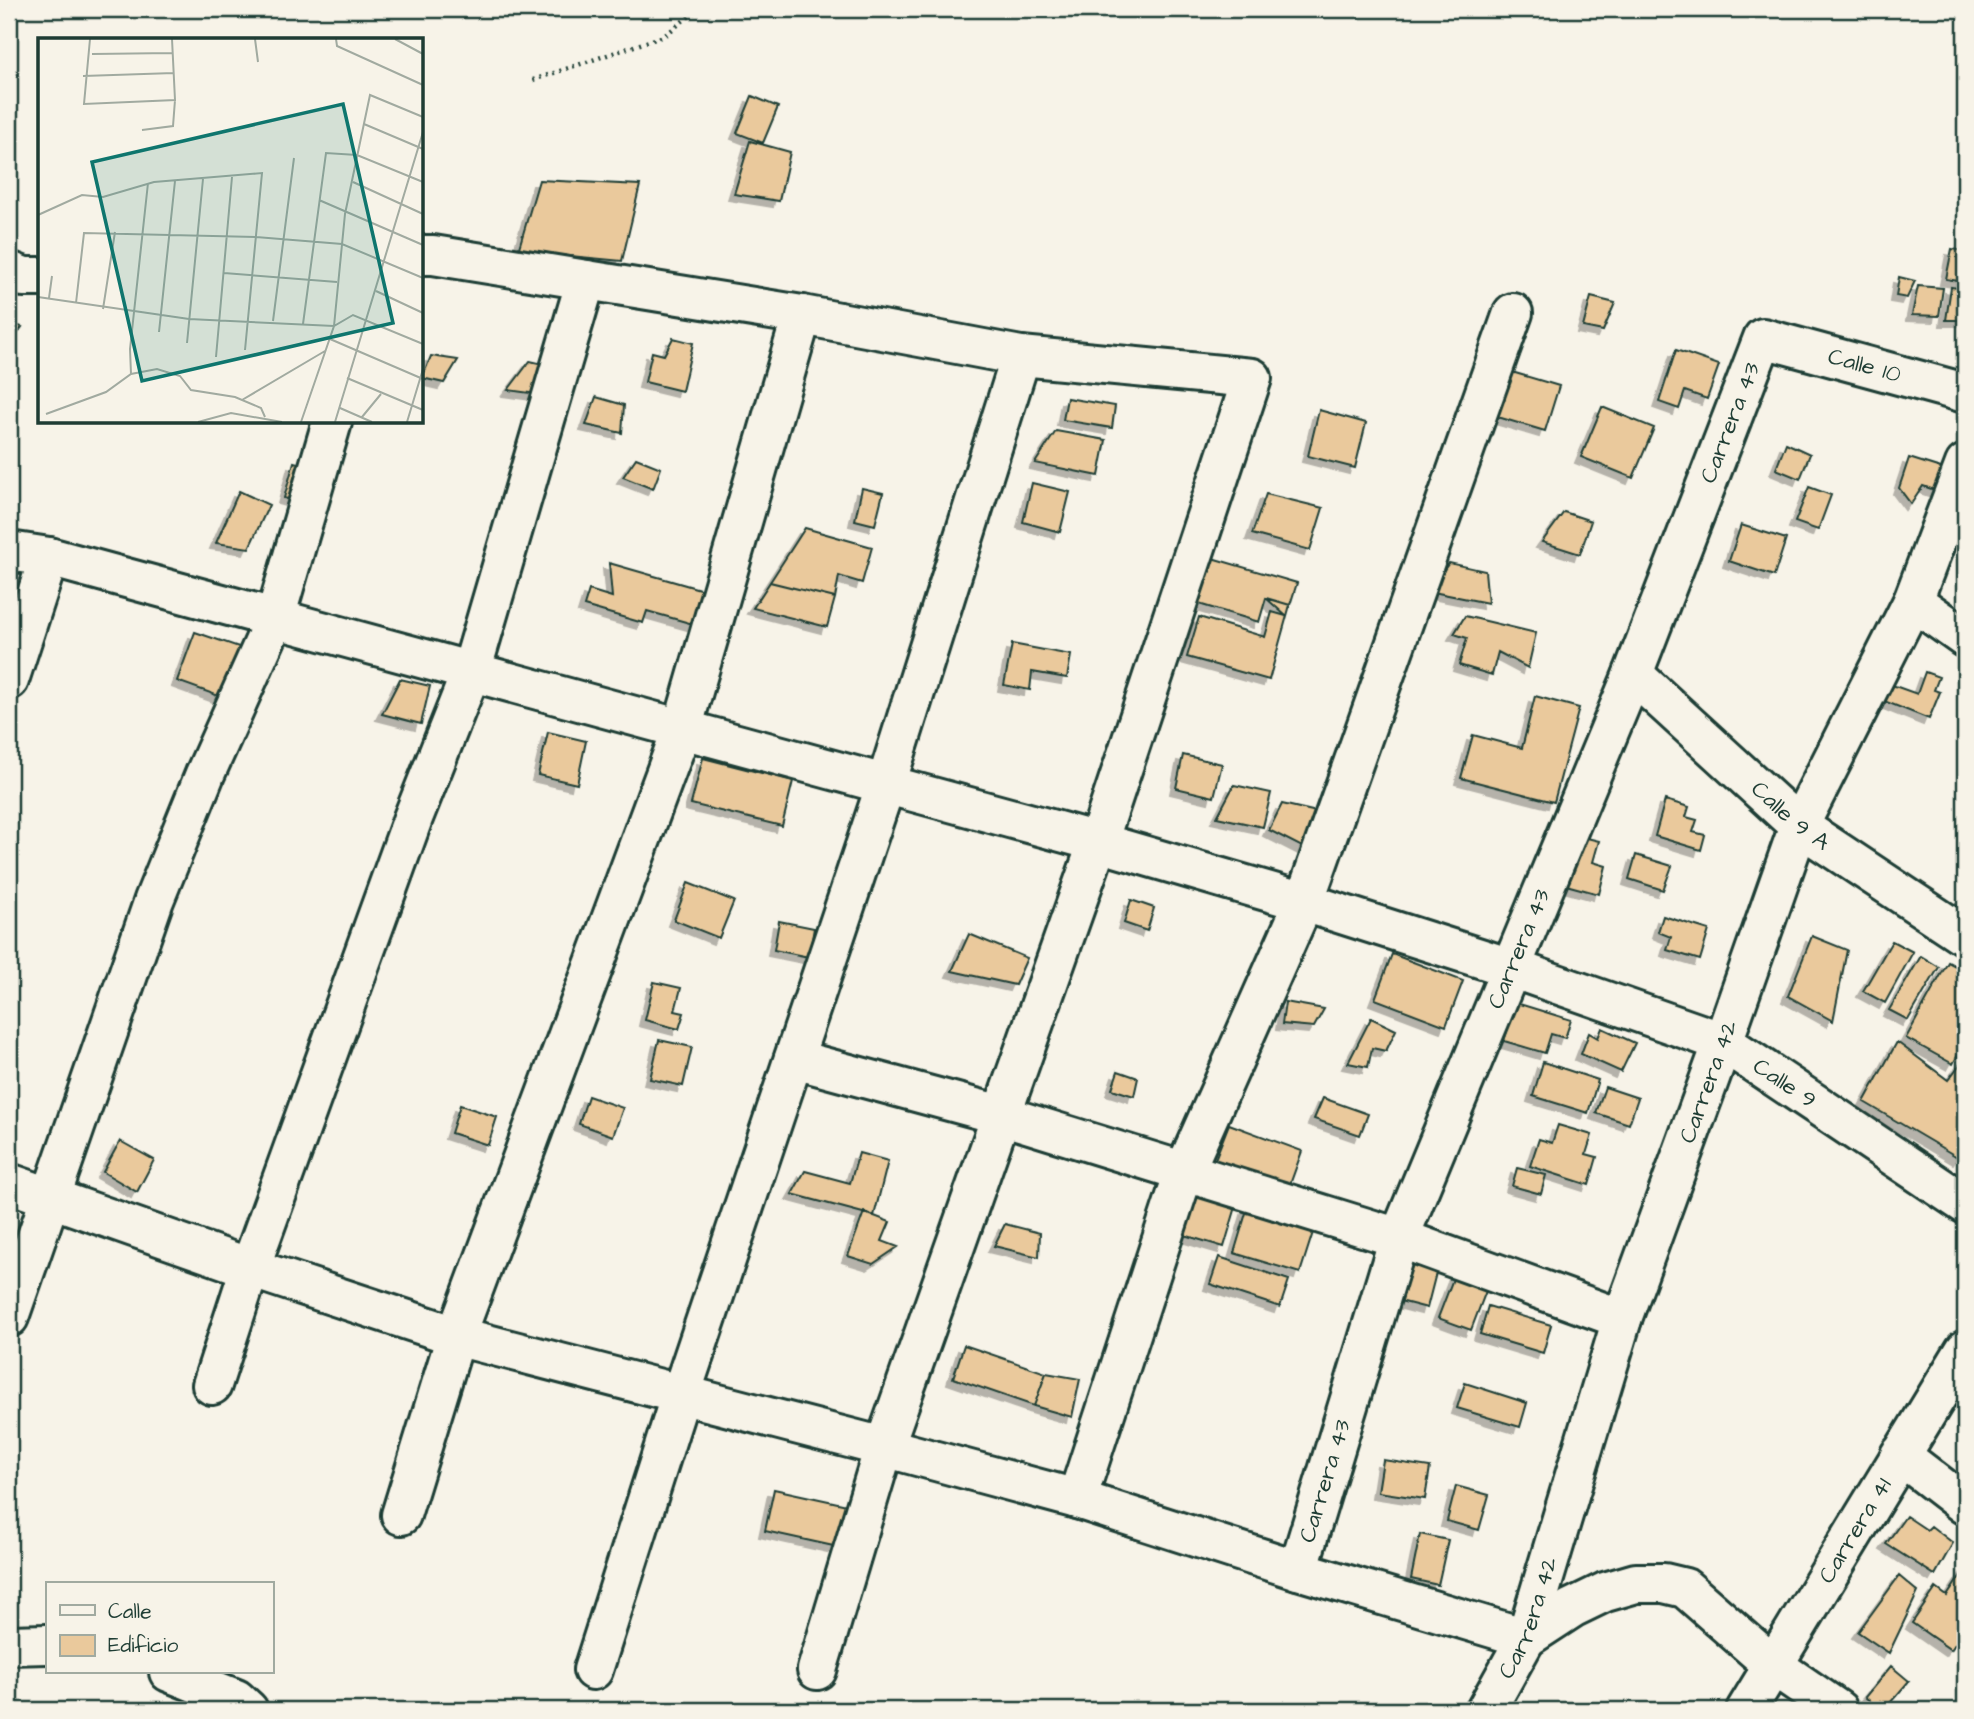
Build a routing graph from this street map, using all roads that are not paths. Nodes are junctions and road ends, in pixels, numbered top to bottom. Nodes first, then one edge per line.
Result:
1 (424, 256) edge
2 (9, 271) edge
3 (38, 277) edge
4 (586, 280) junction
5 (1513, 313) dead end
6 (802, 315) junction
7 (1763, 338) joint
8 (1021, 356) junction
9 (1965, 393) edge
10 (331, 424) edge
11 (1965, 464) edge
12 (9, 551) edge
13 (49, 557) junction
14 (1913, 601) junction
15 (275, 618) junction
16 (1965, 638) edge
17 (471, 672) junction
18 (1633, 674) junction
19 (9, 680) edge
20 (682, 729) junction
21 (886, 784) junction
22 (1799, 826) junction
23 (1098, 842) junction
24 (1304, 902) junction
25 (1965, 936) edge
26 (1511, 968) junction
27 (1723, 1042) junction
28 (794, 1059) junction
29 (1001, 1115) junction
30 (1184, 1172) junction
31 (9, 1183) edge
32 (49, 1198) junction
33 (1965, 1204) edge
34 (1399, 1238) junction
35 (250, 1268) junction
36 (9, 1317) edge
37 (1622, 1319) junction
38 (456, 1336) junction
39 (1965, 1350) edge
40 (212, 1384) dead end
41 (681, 1394) junction
42 (884, 1447) junction
43 (1900, 1455) junction
44 (1077, 1499) junction
45 (1965, 1505) edge
46 (401, 1515) dead end
47 (1298, 1570) junction
48 (1526, 1639) junction
49 (46, 1644) edge
50 (9, 1645) edge
51 (1774, 1666) junction
52 (593, 1670) dead end
53 (817, 1670) dead end
54 (174, 1674) edge
55 (248, 1710) edge
56 (1486, 1710) edge
57 (1746, 1710) edge
58 (1838, 1710) edge

1 - 4 street
2 - 3 street
4 - 6 street
4 - 17 street
5 - 24 street
6 - 8 street
6 - 20 street
7 - 9 street, Calle 10
7 - 18 street, Carrera 43
8 - 21 street
8 - 23 street
10 - 15 street
11 - 14 street, Carrera 42
12 - 13 street, Calle 9
13 - 15 street, Calle 9
13 - 19 street
14 - 16 street
14 - 22 street, Carrera 42
15 - 17 street, Calle 9
15 - 32 street
17 - 20 street, Calle 9
17 - 35 street
18 - 22 street, Calle 9 A
18 - 26 street, Carrera 43
20 - 21 street, Calle 9
20 - 38 street
21 - 23 street, Calle 9
21 - 28 street
22 - 25 street, Calle 9 A
22 - 27 street, Carrera 42
23 - 24 street, Calle 9
23 - 29 street
24 - 26 street, Calle 9
24 - 30 street
26 - 27 street, Calle 9
26 - 34 street, Carrera 43
27 - 33 street, Calle 9
27 - 37 street, Carrera 42
28 - 29 street
28 - 41 street
29 - 30 street
29 - 42 street
30 - 34 street
30 - 44 street
31 - 32 street
32 - 35 street
32 - 36 street
34 - 37 street
34 - 47 street, Carrera 43
35 - 38 street
35 - 40 street
37 - 48 street, Carrera 42
38 - 41 street
38 - 46 street
39 - 43 street, Carrera 41
41 - 42 street
41 - 52 street
42 - 44 street
42 - 53 street
43 - 45 street
43 - 51 street, Carrera 41
44 - 47 street
47 - 48 street
48 - 51 street
48 - 56 street, Carrera 42
49 - 50 street
51 - 57 street, Carrera 41
51 - 58 street
54 - 55 street

